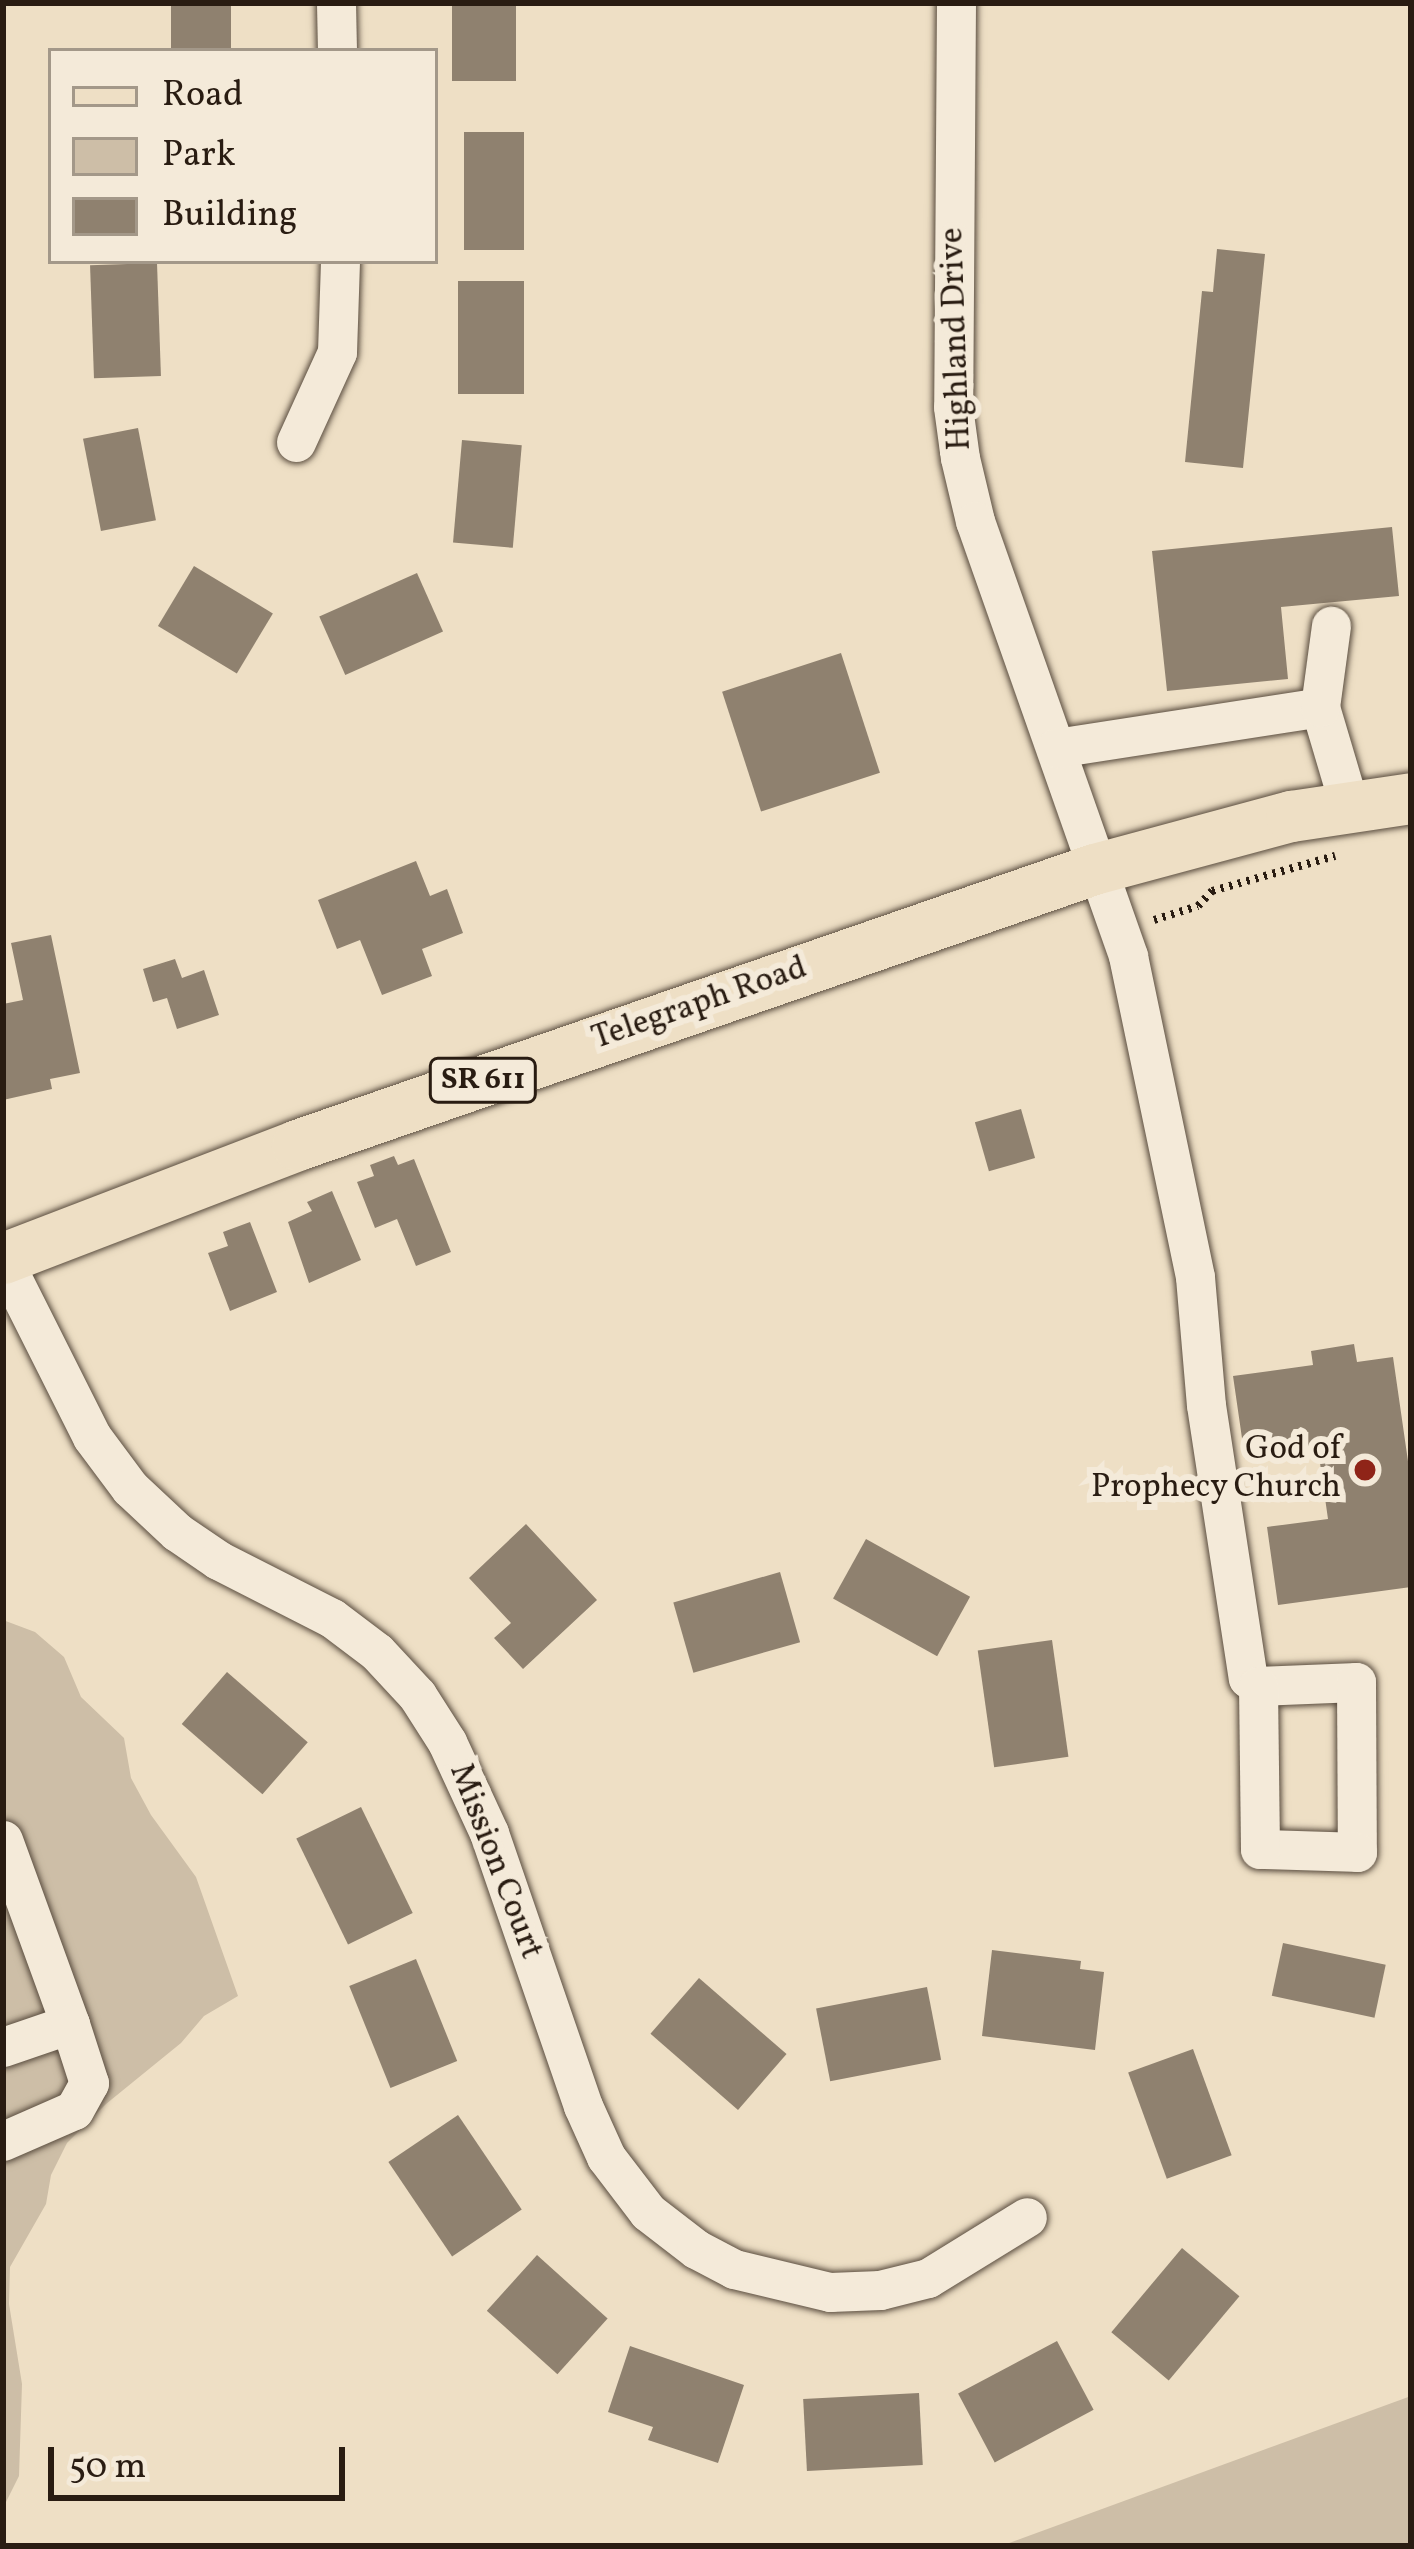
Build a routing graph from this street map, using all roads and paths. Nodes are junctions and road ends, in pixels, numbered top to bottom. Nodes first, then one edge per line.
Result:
1 (337, 3) edge
2 (956, 3) edge
3 (337, 48) edge
4 (340, 264) edge
5 (296, 442) dead end
6 (1331, 626) dead end
7 (1321, 707) junction
8 (1056, 748) junction
9 (1411, 798) edge
10 (1352, 826) junction
11 (1094, 869) junction
12 (1147, 922) dead end
13 (3, 1259) edge
14 (1258, 1687) junction
15 (3, 1840) edge
16 (70, 2024) junction
17 (3, 2047) edge
18 (3, 2141) edge
19 (1027, 2217) dead end

1 - 3 street
2 - 8 street, Highland Drive
4 - 5 street
6 - 7 street
7 - 8 street
7 - 10 street
8 - 11 street, Highland Drive
9 - 10 main road, Telegraph Road / SR 611
10 - 11 main road, Telegraph Road / SR 611
10 - 12 path
11 - 13 main road, Telegraph Road / SR 611
11 - 14 street, Highland Drive
13 - 19 street, Mission Court
14 - 14 street, Highland Drive
15 - 16 street
16 - 17 street
16 - 18 street

